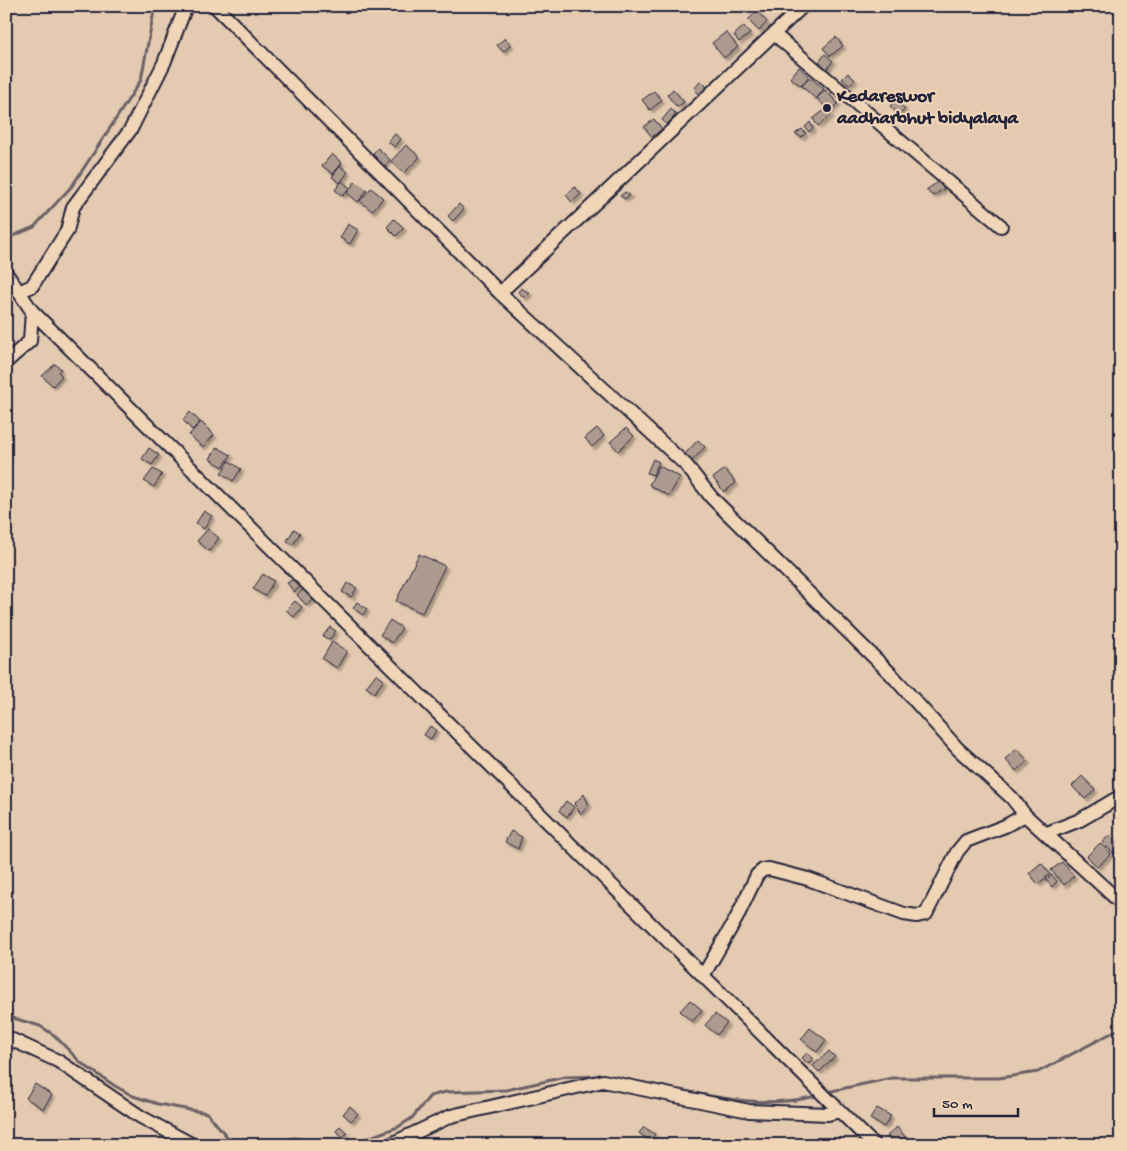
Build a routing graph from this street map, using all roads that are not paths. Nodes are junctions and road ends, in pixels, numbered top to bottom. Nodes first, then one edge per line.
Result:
1 (186, 6) edge
2 (215, 6) edge
3 (804, 6) edge
4 (774, 34) junction
5 (1001, 226) dead end
6 (6, 273) edge
7 (19, 292) junction
8 (500, 293) junction
9 (32, 311) junction
10 (6, 362) edge
11 (1121, 796) edge
12 (1025, 815) junction
13 (1046, 833) junction
14 (1121, 903) edge
15 (703, 976) junction
16 (6, 1037) edge
17 (840, 1112) junction
18 (193, 1145) edge
19 (389, 1145) edge
20 (874, 1145) edge

1 - 7 street
2 - 8 street
3 - 4 street
4 - 5 street
4 - 8 street
6 - 7 street
7 - 9 street
8 - 12 street
9 - 10 street
9 - 15 street
11 - 13 street
12 - 13 street
12 - 15 street
13 - 14 street
15 - 17 street
16 - 18 street
17 - 19 street
17 - 20 street

